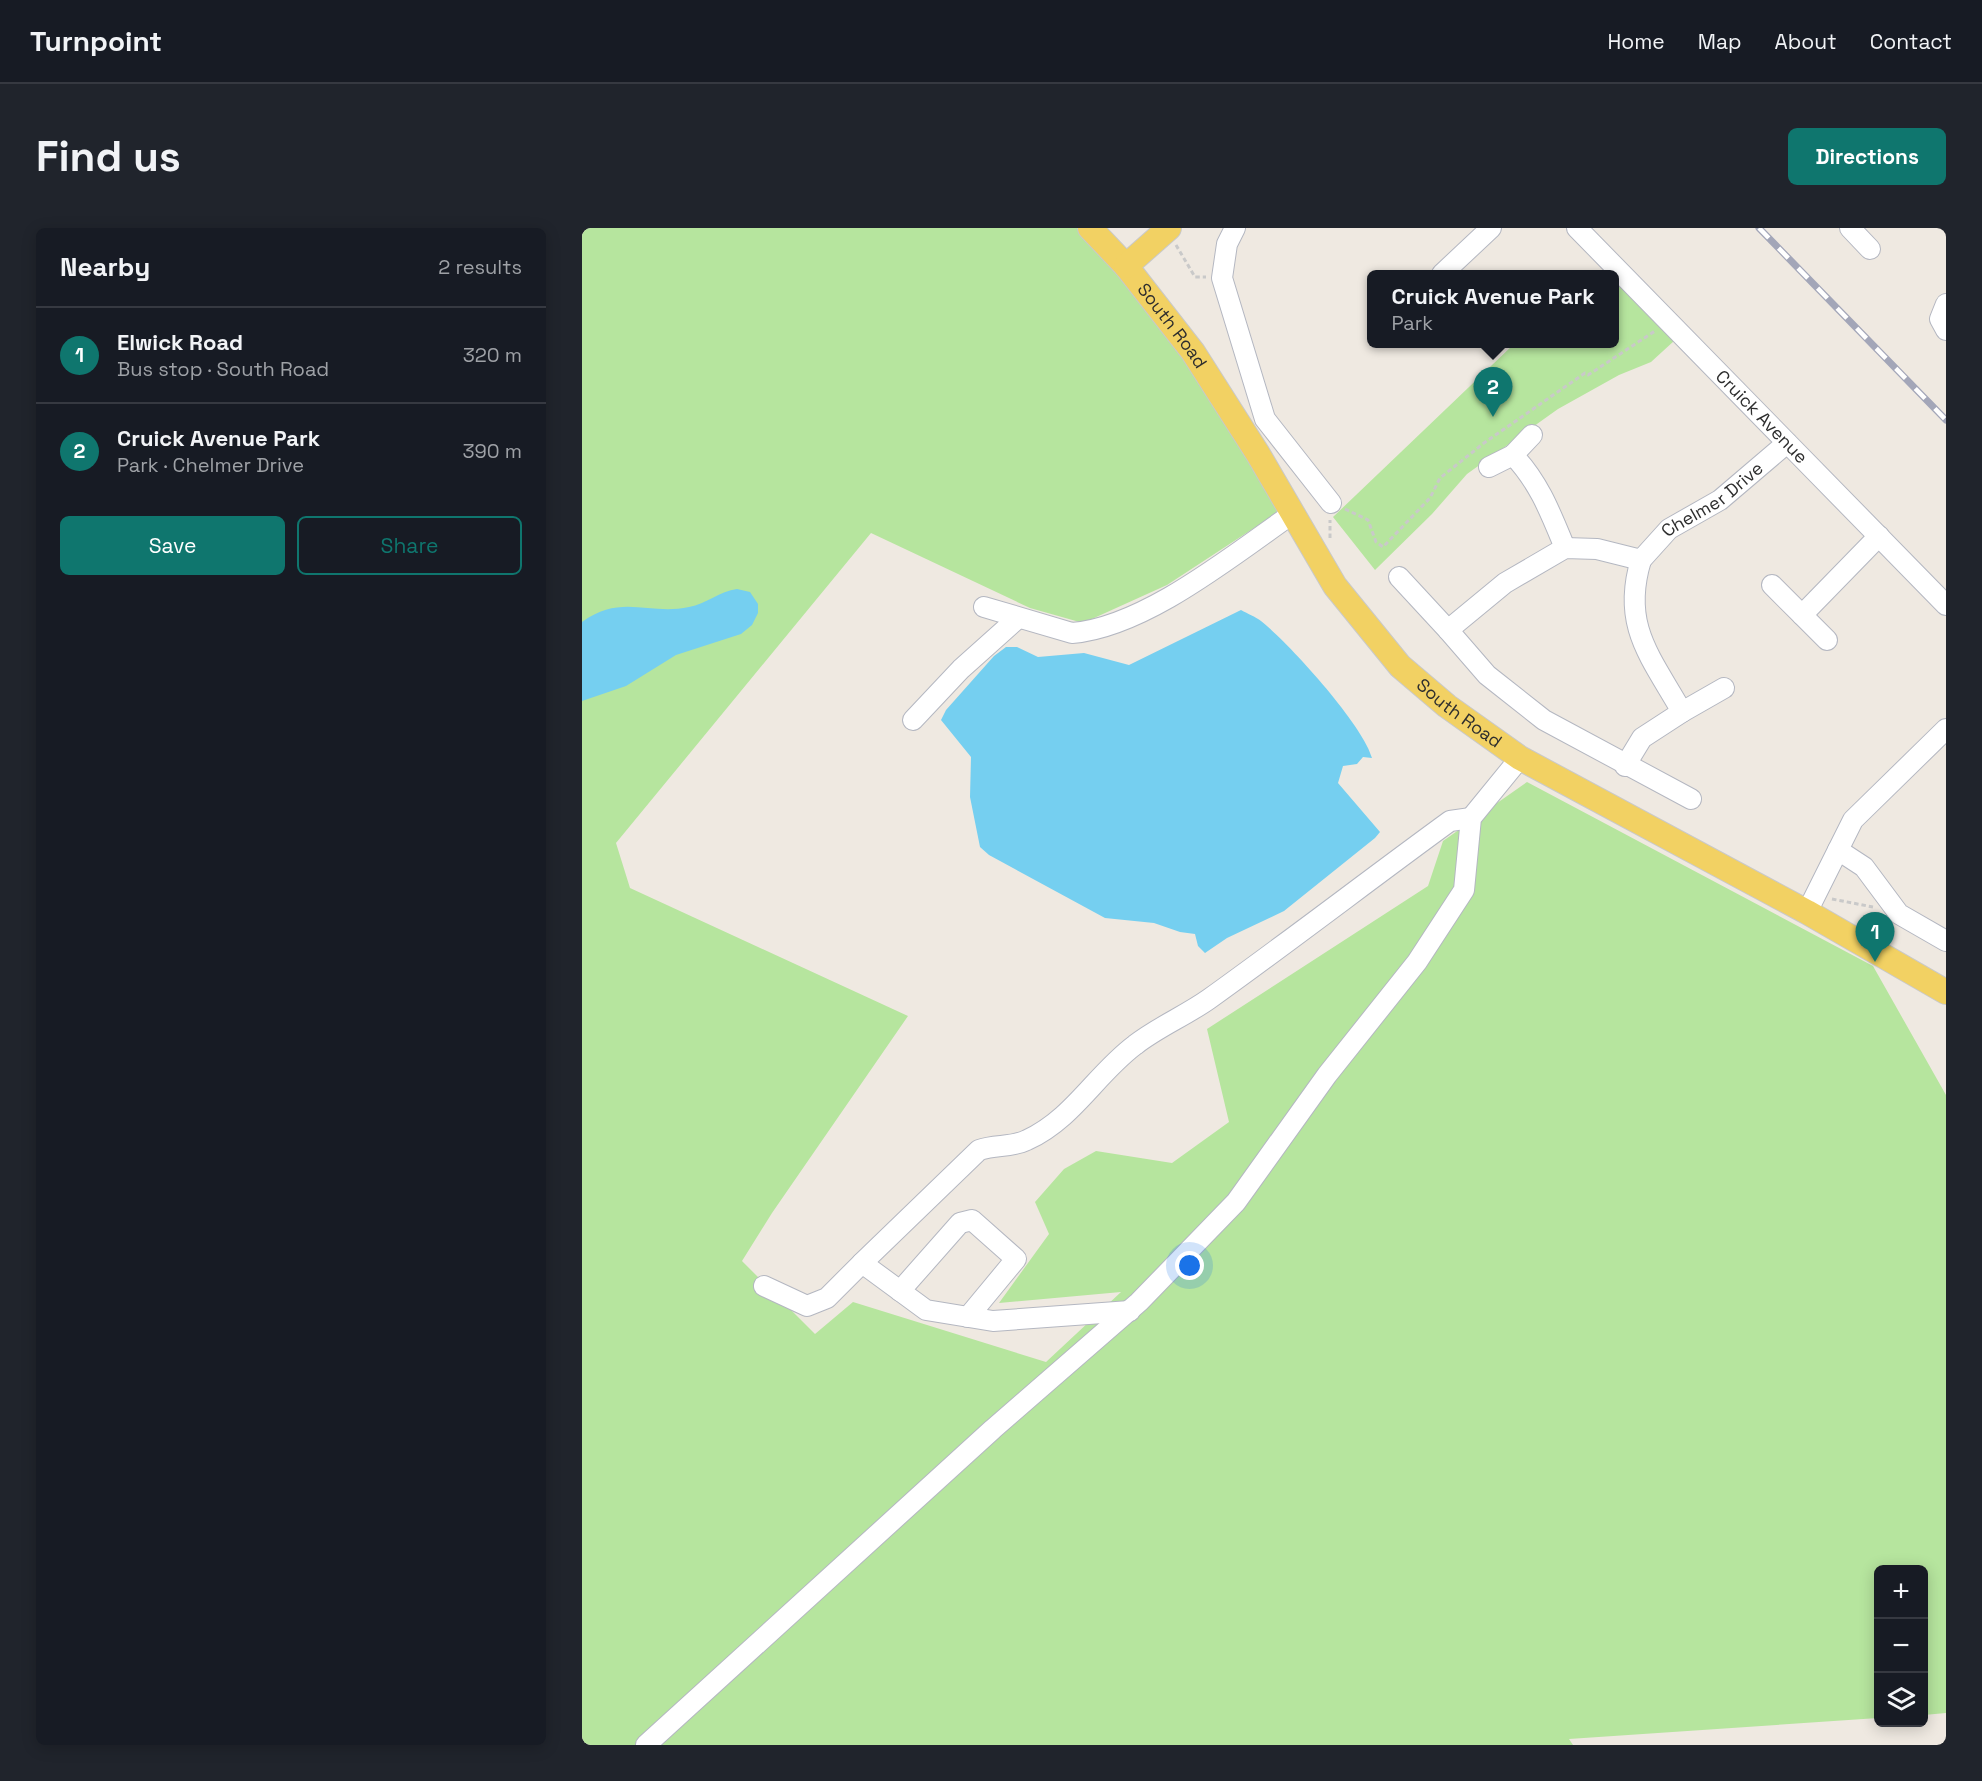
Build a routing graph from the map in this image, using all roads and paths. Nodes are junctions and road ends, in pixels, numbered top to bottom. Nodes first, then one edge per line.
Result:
1 (1090, 228) edge
2 (1235, 228) edge
3 (1491, 228) edge
4 (1577, 228) edge
5 (1850, 228) edge
6 (1166, 230) edge
7 (1870, 249) dead end
8 (1126, 266) junction
9 (1446, 270) edge
10 (1618, 270) edge
11 (1619, 271) edge
12 (1222, 278) junction
13 (1946, 304) edge
14 (1669, 322) junction
15 (1946, 330) edge
16 (1532, 435) dead end
17 (1787, 443) junction
18 (1513, 455) junction
19 (1489, 467) dead end
20 (1331, 503) joint
21 (1292, 514) junction
22 (1879, 536) junction
23 (1565, 549) junction
24 (1641, 560) junction
25 (1399, 577) dead end
26 (1772, 585) dead end
27 (1946, 604) edge
28 (984, 607) dead end
29 (1802, 615) junction
30 (1017, 618) junction
31 (1448, 630) junction
32 (1827, 640) dead end
33 (1724, 688) dead end
34 (1682, 712) junction
35 (913, 720) dead end
36 (1946, 729) edge
37 (1520, 758) junction
38 (1625, 765) junction
39 (1691, 799) dead end
40 (1471, 818) junction
41 (1838, 850) junction
42 (1807, 912) junction
43 (1946, 941) edge
44 (1946, 992) edge
45 (862, 1263) junction
46 (764, 1286) dead end
47 (900, 1291) junction
48 (1130, 1311) junction
49 (968, 1317) junction
50 (646, 1745) edge

1 - 8 main road, South Road
2 - 12 street
3 - 9 street
4 - 10 street, Cruick Avenue
5 - 7 street
6 - 8 main road
6 - 12 path
8 - 21 main road, South Road
11 - 14 street, Cruick Avenue
12 - 20 street
13 - 15 street
14 - 17 street, Cruick Avenue
14 - 20 path
16 - 18 street
17 - 22 street, Cruick Avenue
17 - 24 street, Chelmer Drive
18 - 19 street
18 - 23 street
21 - 30 street
21 - 37 main road, South Road
22 - 27 street, Cruick Avenue
22 - 29 street
23 - 24 street
23 - 31 street
24 - 34 street, Chelmer Drive
25 - 31 street
26 - 29 street
28 - 30 street
29 - 32 street
30 - 35 street
31 - 38 street
33 - 34 street
34 - 38 street
36 - 41 street
37 - 40 street
37 - 42 main road, South Road
38 - 39 street
40 - 45 street
40 - 48 street
41 - 42 street
41 - 43 street
42 - 44 main road, South Road
45 - 46 street
45 - 47 street
47 - 49 street
47 - 49 street
48 - 49 street
48 - 50 street

